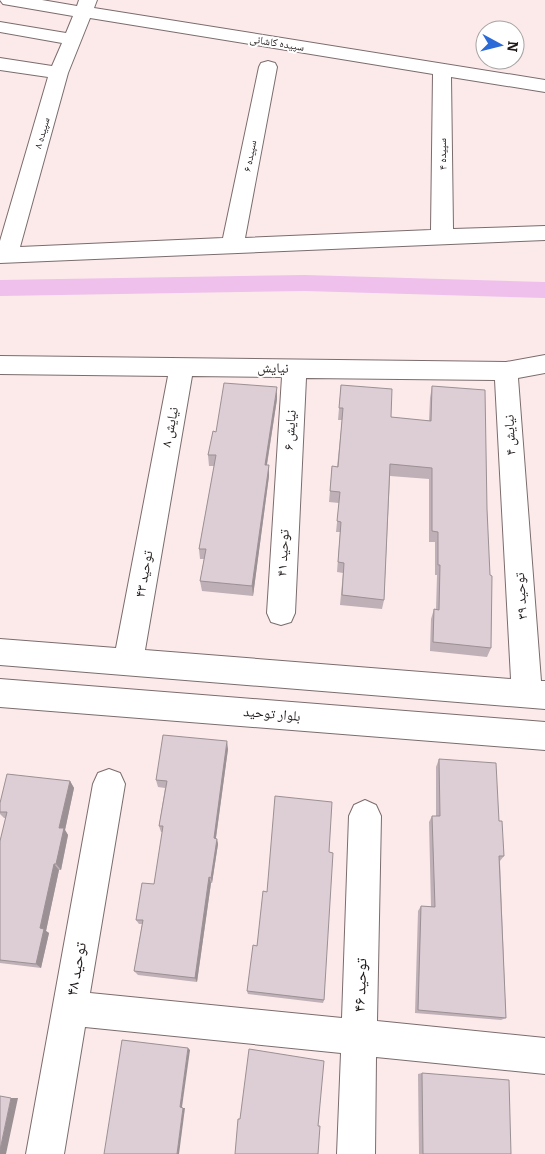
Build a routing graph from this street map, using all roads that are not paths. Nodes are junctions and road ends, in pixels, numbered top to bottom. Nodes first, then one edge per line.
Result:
1 (9, 0) edge
2 (85, 6) edge
3 (0, 27) edge
4 (72, 38) junction
5 (0, 64) edge
6 (268, 67) dead end
7 (442, 70) junction
8 (59, 73) junction
9 (545, 86) edge
10 (545, 233) edge
11 (442, 238) junction
12 (233, 245) junction
13 (4, 255) edge
14 (545, 364) edge
15 (0, 365) edge
16 (182, 367) junction
17 (294, 368) junction
18 (506, 371) junction
19 (159, 487) joint
20 (286, 493) joint
21 (514, 499) joint
22 (281, 613) dead end
23 (0, 652) edge
24 (128, 662) junction
25 (0, 693) edge
26 (536, 694) edge
27 (545, 736) edge
28 (545, 740) edge
29 (109, 784) dead end
30 (365, 816) dead end
31 (69, 1008) junction
32 (358, 1037) junction
33 (545, 1056) edge
34 (44, 1154) edge
35 (356, 1154) edge

1 - 2 street, سپیده کاشانی
2 - 4 street, سپیده ۸
2 - 7 street, سپیده کاشانی
3 - 4 street
4 - 8 street, سپیده ۸
5 - 8 street
6 - 12 street, سپیده ۶
7 - 9 street, سپیده کاشانی
7 - 11 street, سپیده ۴
8 - 13 street, سپیده ۸
10 - 11 street
11 - 12 street
12 - 13 street
14 - 18 street, نیایش
15 - 16 street, نیایش
16 - 17 street, نیایش
16 - 19 street, نیایش ۸
17 - 18 street, نیایش
17 - 20 street, نیایش ۶
18 - 21 street, نیایش ۴
19 - 24 street, توحید ۴۳
20 - 22 street, توحید ۴۱
21 - 26 street, توحید ۳۹
23 - 24 street
24 - 26 street
25 - 27 street, بلوار توحید
27 - 28 street
29 - 31 street, توحید ۴۸
30 - 32 street, توحید ۴۶
31 - 32 street
31 - 34 street, توحید ۴۸
32 - 33 street
32 - 35 street, توحید ۴۶

